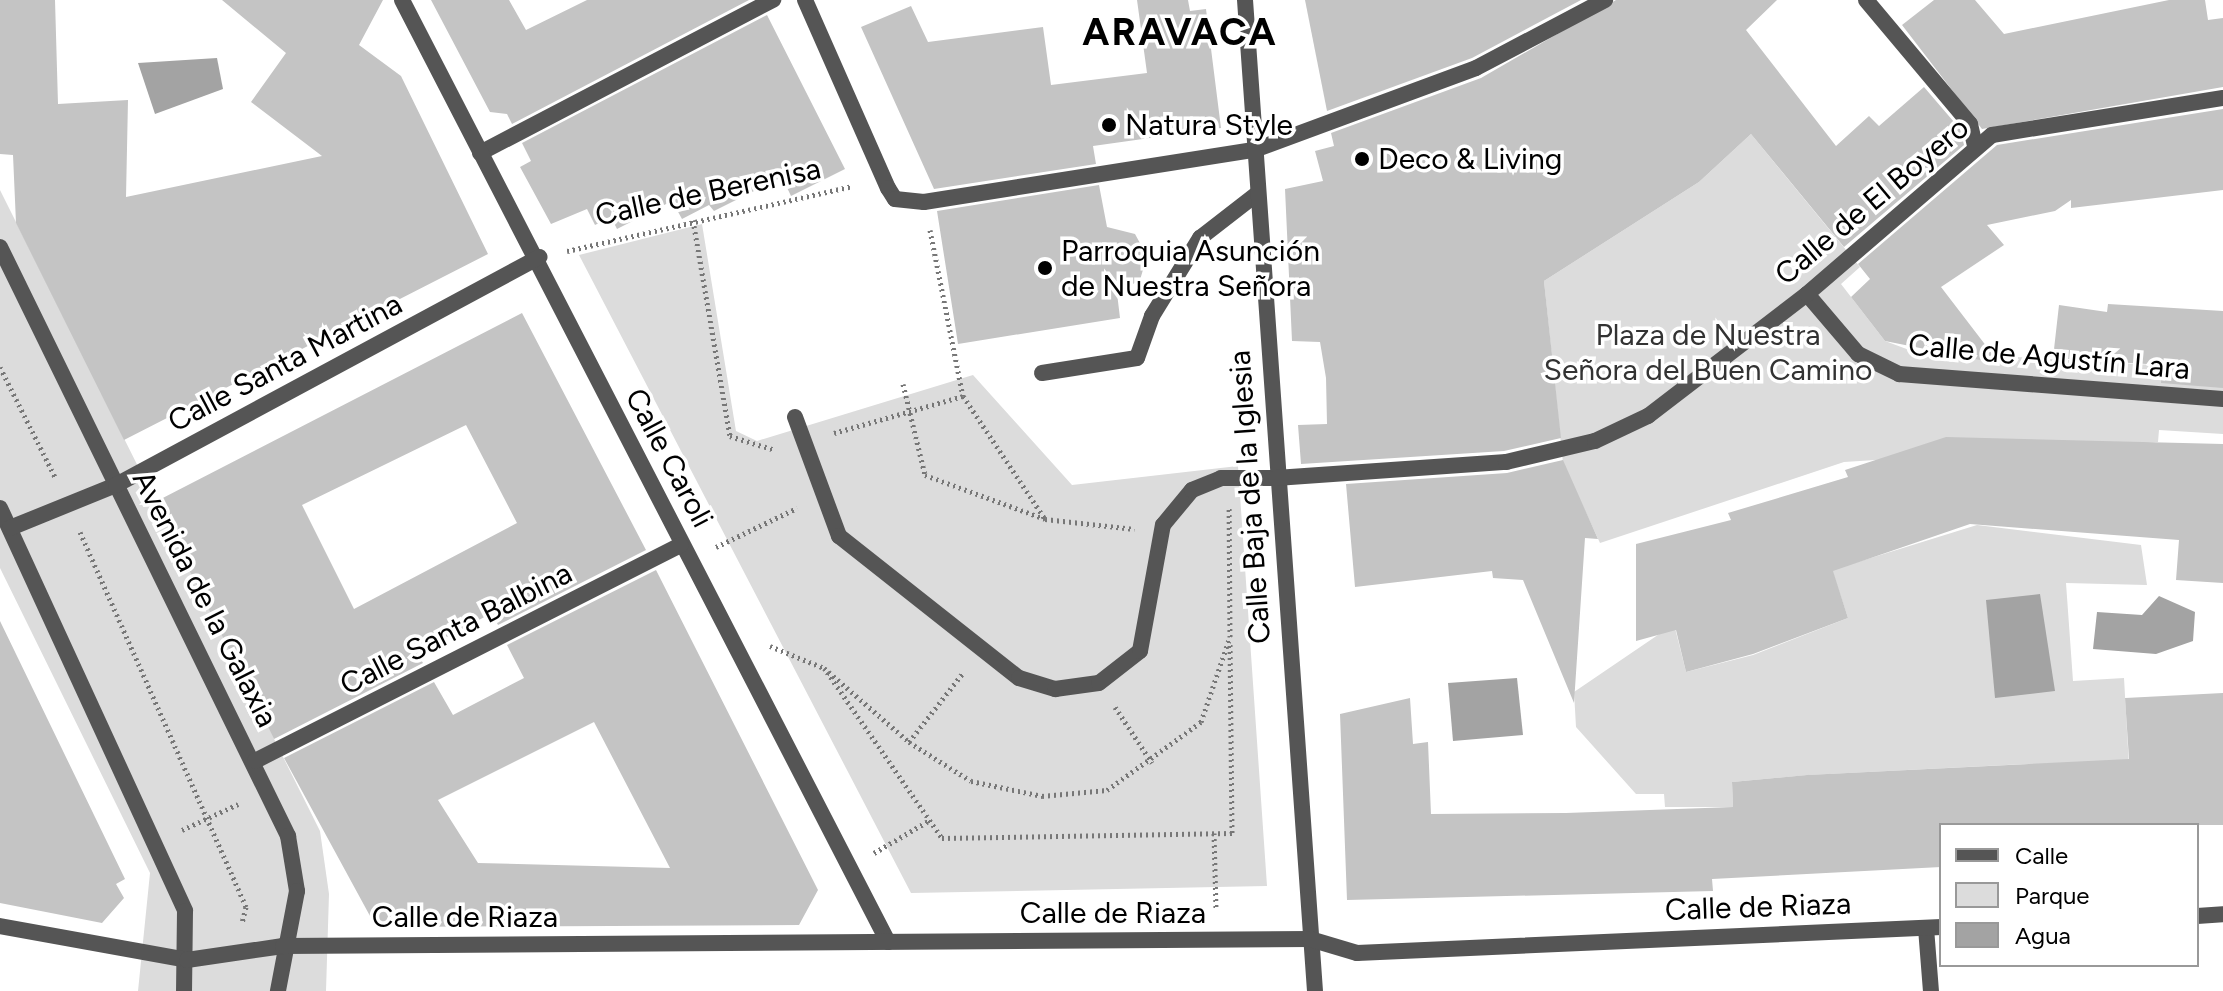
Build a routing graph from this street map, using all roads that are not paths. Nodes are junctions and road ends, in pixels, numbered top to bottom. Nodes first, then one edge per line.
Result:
1 (402, 0) edge
2 (773, 0) edge
3 (805, 0) edge
4 (1245, 0) edge
5 (1605, 0) edge
6 (1866, 0) edge
7 (2223, 98) edge
8 (1975, 145) junction
9 (1257, 149) junction
10 (480, 153) junction
11 (1258, 193) junction
12 (0, 247) edge
13 (539, 257) junction
14 (1807, 294) junction
15 (1042, 373) dead end
16 (2223, 399) edge
17 (795, 417) dead end
18 (1276, 478) junction
19 (116, 485) junction
20 (0, 508) edge
21 (10, 528) junction
22 (680, 545) junction
23 (255, 761) junction
24 (2223, 914) edge
25 (2199, 916) edge
26 (0, 926) edge
27 (1934, 927) edge
28 (1310, 939) junction
29 (888, 942) junction
30 (283, 946) junction
31 (187, 960) junction
32 (184, 991) edge
33 (278, 991) edge
34 (1315, 991) edge
35 (1931, 991) edge

1 - 10 street, Calle Caroli
2 - 10 street
3 - 9 street
4 - 9 street, Calle Baja de la Iglesia
5 - 9 street
6 - 8 street
7 - 8 street, Calle de El Boyero
8 - 14 street, Calle de El Boyero
9 - 11 street, Calle Baja de la Iglesia
10 - 13 street, Calle Caroli
11 - 15 street
11 - 18 street, Calle Baja de la Iglesia
12 - 19 street, Avenida de la Galaxia
13 - 19 street, Calle Santa Martina
13 - 22 street, Calle Caroli
14 - 16 street, Calle de Agustín Lara
14 - 18 street, Calle de El Boyero
17 - 18 street, Calle de El Boyero
18 - 28 street, Calle Baja de la Iglesia
19 - 21 street, Calle Santa Martina
19 - 23 street, Avenida de la Galaxia
20 - 21 street
21 - 31 street
22 - 23 street, Calle Santa Balbina
22 - 29 street, Calle Caroli
23 - 30 street, Avenida de la Galaxia
24 - 25 street
26 - 31 street, Calle de Riaza
27 - 28 street, Calle de Riaza
27 - 35 street
28 - 29 street, Calle de Riaza
28 - 34 street, Calle Baja de la Iglesia
29 - 30 street, Calle de Riaza
30 - 31 street, Calle de Riaza
30 - 33 street, Avenida de la Galaxia
31 - 32 street

